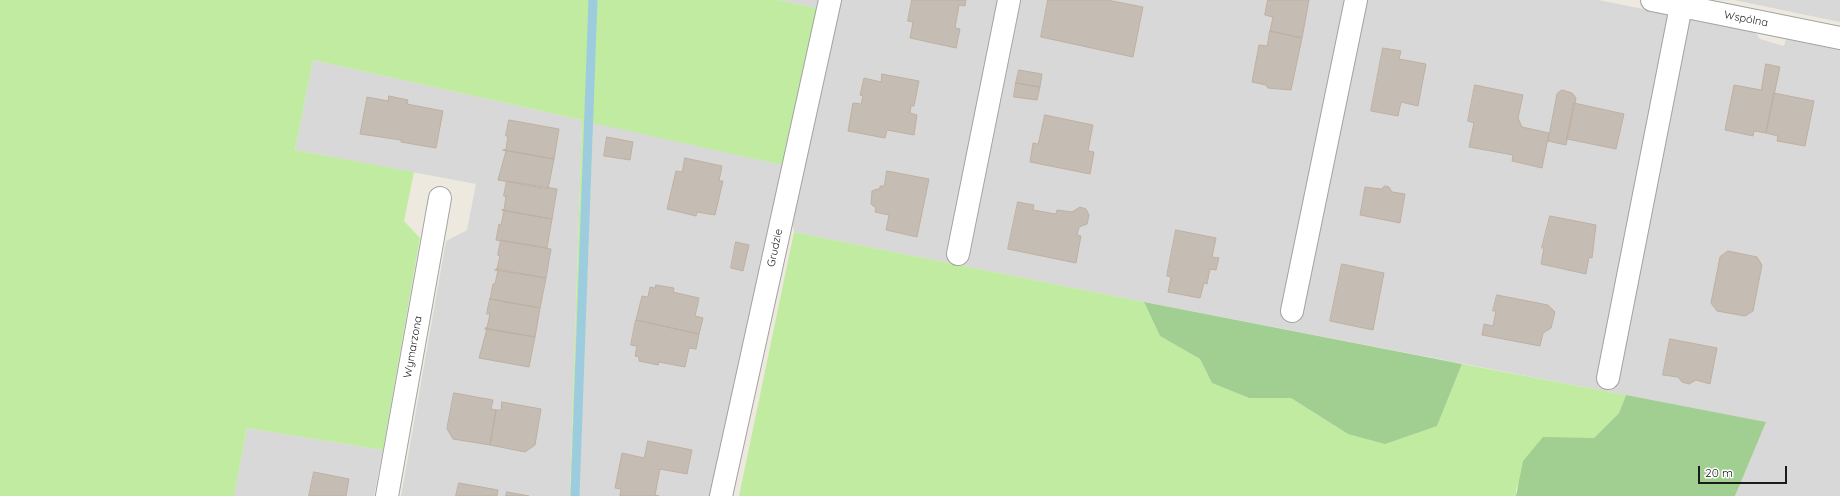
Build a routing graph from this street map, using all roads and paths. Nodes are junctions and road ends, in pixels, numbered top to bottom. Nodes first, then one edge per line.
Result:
1 (830, 0) edge
2 (1010, 0) edge
3 (1356, 0) edge
4 (1652, 0) edge
5 (1681, 6) junction
6 (1840, 38) edge
7 (440, 198) dead end
8 (958, 254) dead end
9 (1292, 311) dead end
10 (1608, 378) dead end
11 (387, 496) edge
12 (721, 496) edge

1 - 12 street, Grudzie
2 - 8 street
3 - 9 street
4 - 5 street, Wspólna
5 - 6 street, Wspólna
5 - 10 street
7 - 11 street, Wymarzona

